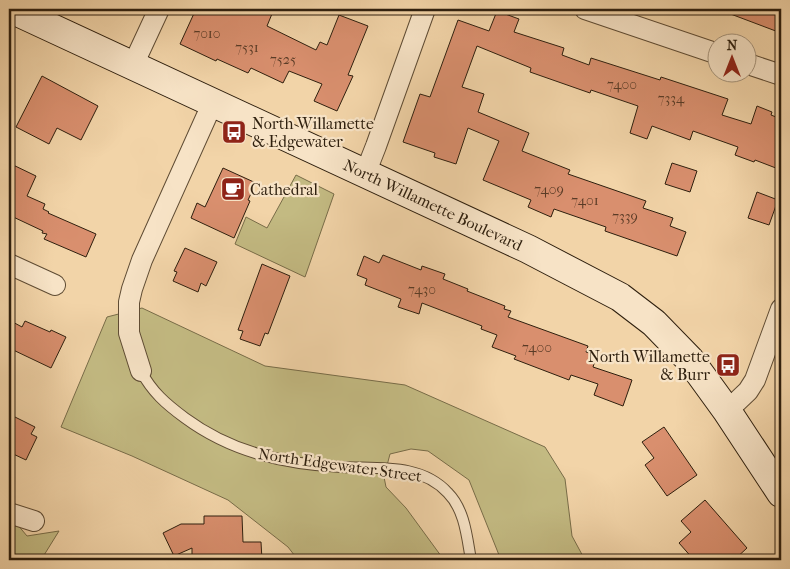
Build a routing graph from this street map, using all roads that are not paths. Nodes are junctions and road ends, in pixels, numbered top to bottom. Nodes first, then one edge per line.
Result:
1 (12, 9) edge
2 (159, 9) edge
3 (425, 9) edge
4 (585, 9) edge
5 (708, 51) edge
6 (133, 65) junction
7 (758, 68) edge
8 (781, 76) edge
9 (213, 102) junction
10 (365, 174) junction
11 (9, 264) edge
12 (55, 285) dead end
13 (781, 312) edge
14 (141, 371) joint
15 (726, 411) junction
16 (781, 493) edge
17 (9, 513) edge
18 (34, 522) dead end
19 (471, 560) edge

1 - 6 main road, North Willamette Boulevard
2 - 6 street
3 - 10 street
4 - 5 street
6 - 9 main road, North Willamette Boulevard
7 - 8 street
9 - 10 main road, North Willamette Boulevard
9 - 14 street, North Edgewater Street
10 - 15 main road, North Willamette Boulevard
11 - 12 street
13 - 15 street
14 - 19 lane, North Edgewater Street
15 - 16 main road, North Willamette Boulevard
17 - 18 street

